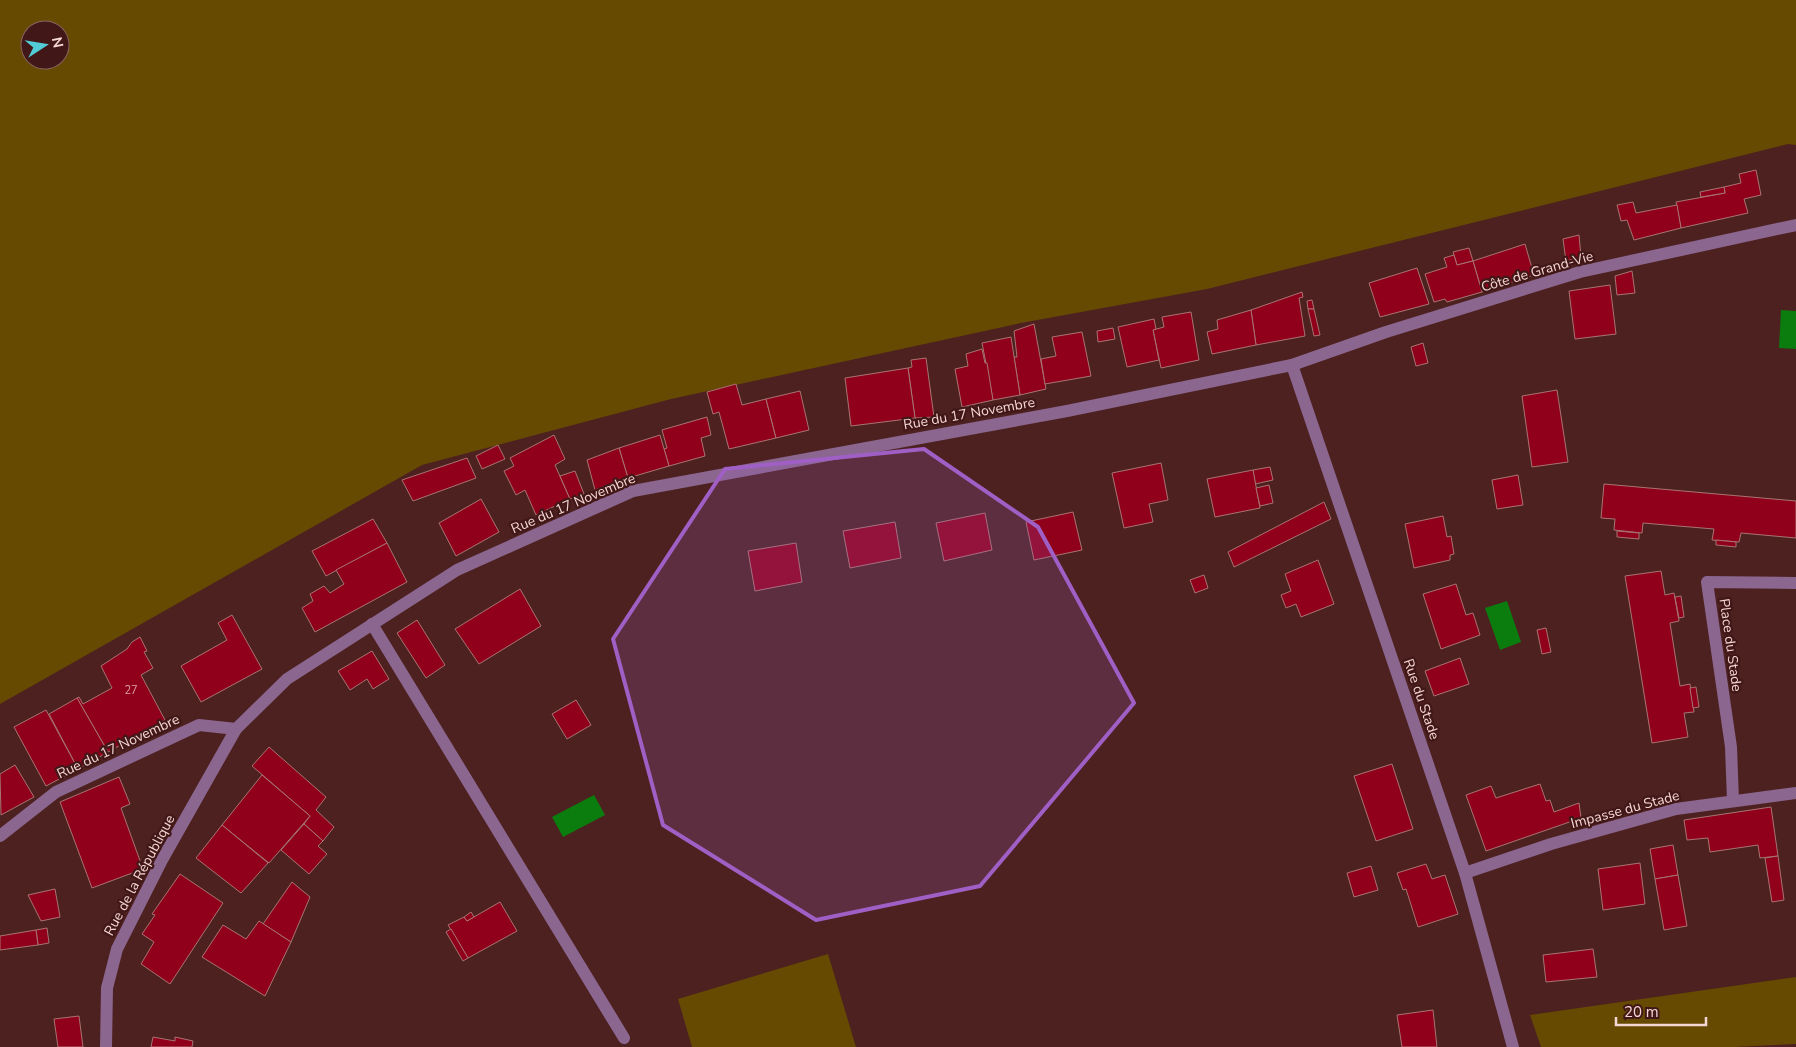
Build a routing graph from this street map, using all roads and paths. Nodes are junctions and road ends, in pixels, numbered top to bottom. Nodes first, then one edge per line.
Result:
1 (1796, 225) edge
2 (1292, 365) junction
3 (1796, 583) edge
4 (372, 624) junction
5 (236, 729) junction
6 (1796, 792) edge
7 (1733, 801) junction
8 (0, 836) edge
9 (1465, 873) junction
10 (624, 1038) dead end
11 (106, 1047) edge
12 (1513, 1047) edge

1 - 2 street, Côte de Grand-Vie
2 - 4 street, Rue du 17 Novembre
2 - 9 street, Rue du Stade
3 - 7 street, Place du Stade
4 - 5 street, Rue du 17 Novembre
4 - 10 street
5 - 8 street, Rue du 17 Novembre
5 - 11 street, Rue de la République
6 - 7 street, Impasse du Stade
7 - 9 street, Impasse du Stade
9 - 12 street, Rue du Stade

